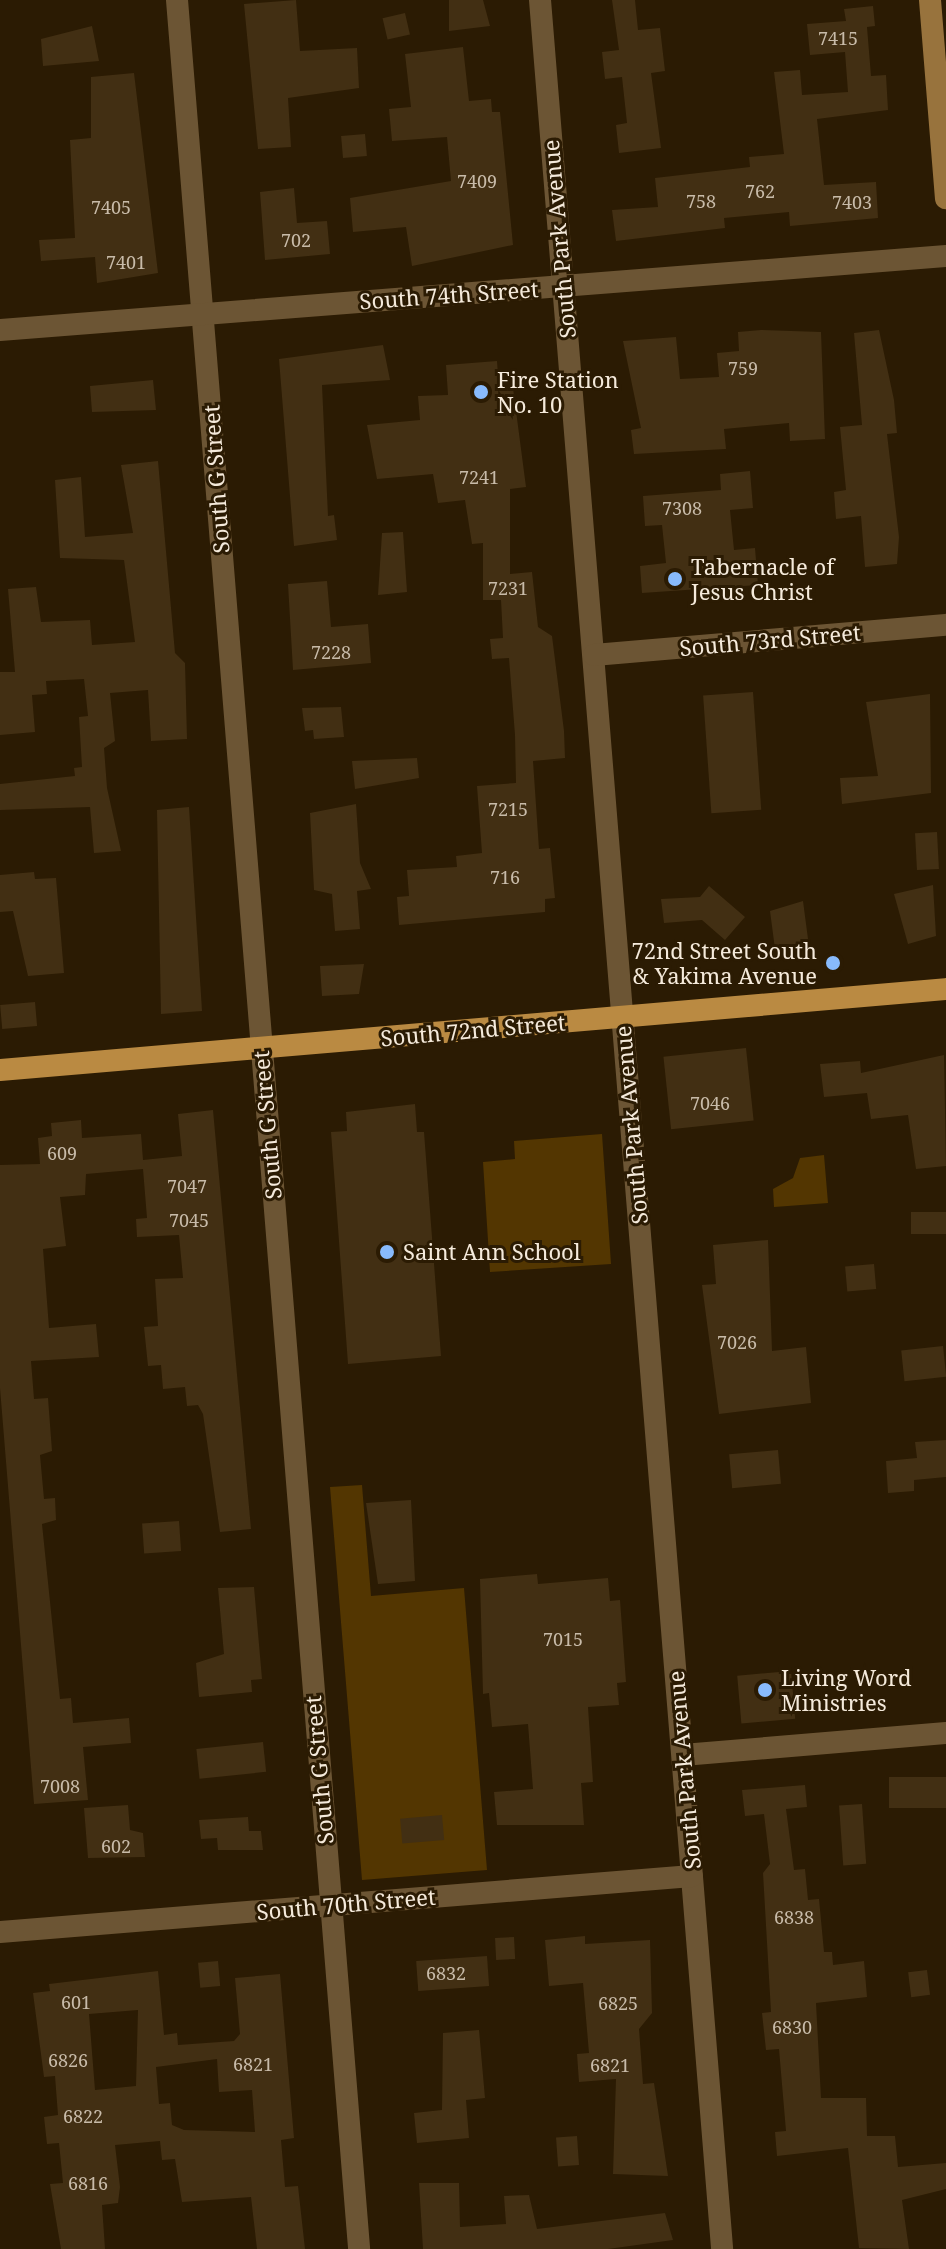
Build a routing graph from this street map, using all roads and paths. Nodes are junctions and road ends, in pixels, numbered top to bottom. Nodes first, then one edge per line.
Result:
1 (177, 0) edge
2 (540, 0) edge
3 (930, 0) edge
4 (946, 198) edge
5 (946, 256) edge
6 (563, 286) junction
7 (203, 314) junction
8 (0, 330) edge
9 (946, 625) edge
10 (594, 655) junction
11 (946, 989) edge
12 (622, 1017) junction
13 (260, 1048) junction
14 (0, 1070) edge
15 (946, 1733) edge
16 (683, 1755) junction
17 (692, 1876) junction
18 (330, 1905) junction
19 (0, 1932) edge
20 (359, 2249) edge
21 (722, 2249) edge

1 - 7 street, South G Street
2 - 6 street, South Park Avenue
3 - 4 main road
5 - 6 street, South 74th Street
6 - 7 street, South 74th Street
6 - 10 street, South Park Avenue
7 - 8 street, South 74th Street
7 - 13 street, South G Street
9 - 10 street, South 73rd Street
10 - 12 street, South Park Avenue
11 - 12 main road, South 72nd Street
12 - 13 main road, South 72nd Street
12 - 16 street, South Park Avenue
13 - 14 main road, South 72nd Street
13 - 18 street, South G Street
15 - 16 street
16 - 17 street, South Park Avenue
17 - 18 street, South 70th Street
17 - 21 street, South Park Avenue
18 - 19 street, South 70th Street
18 - 20 street, South G Street

